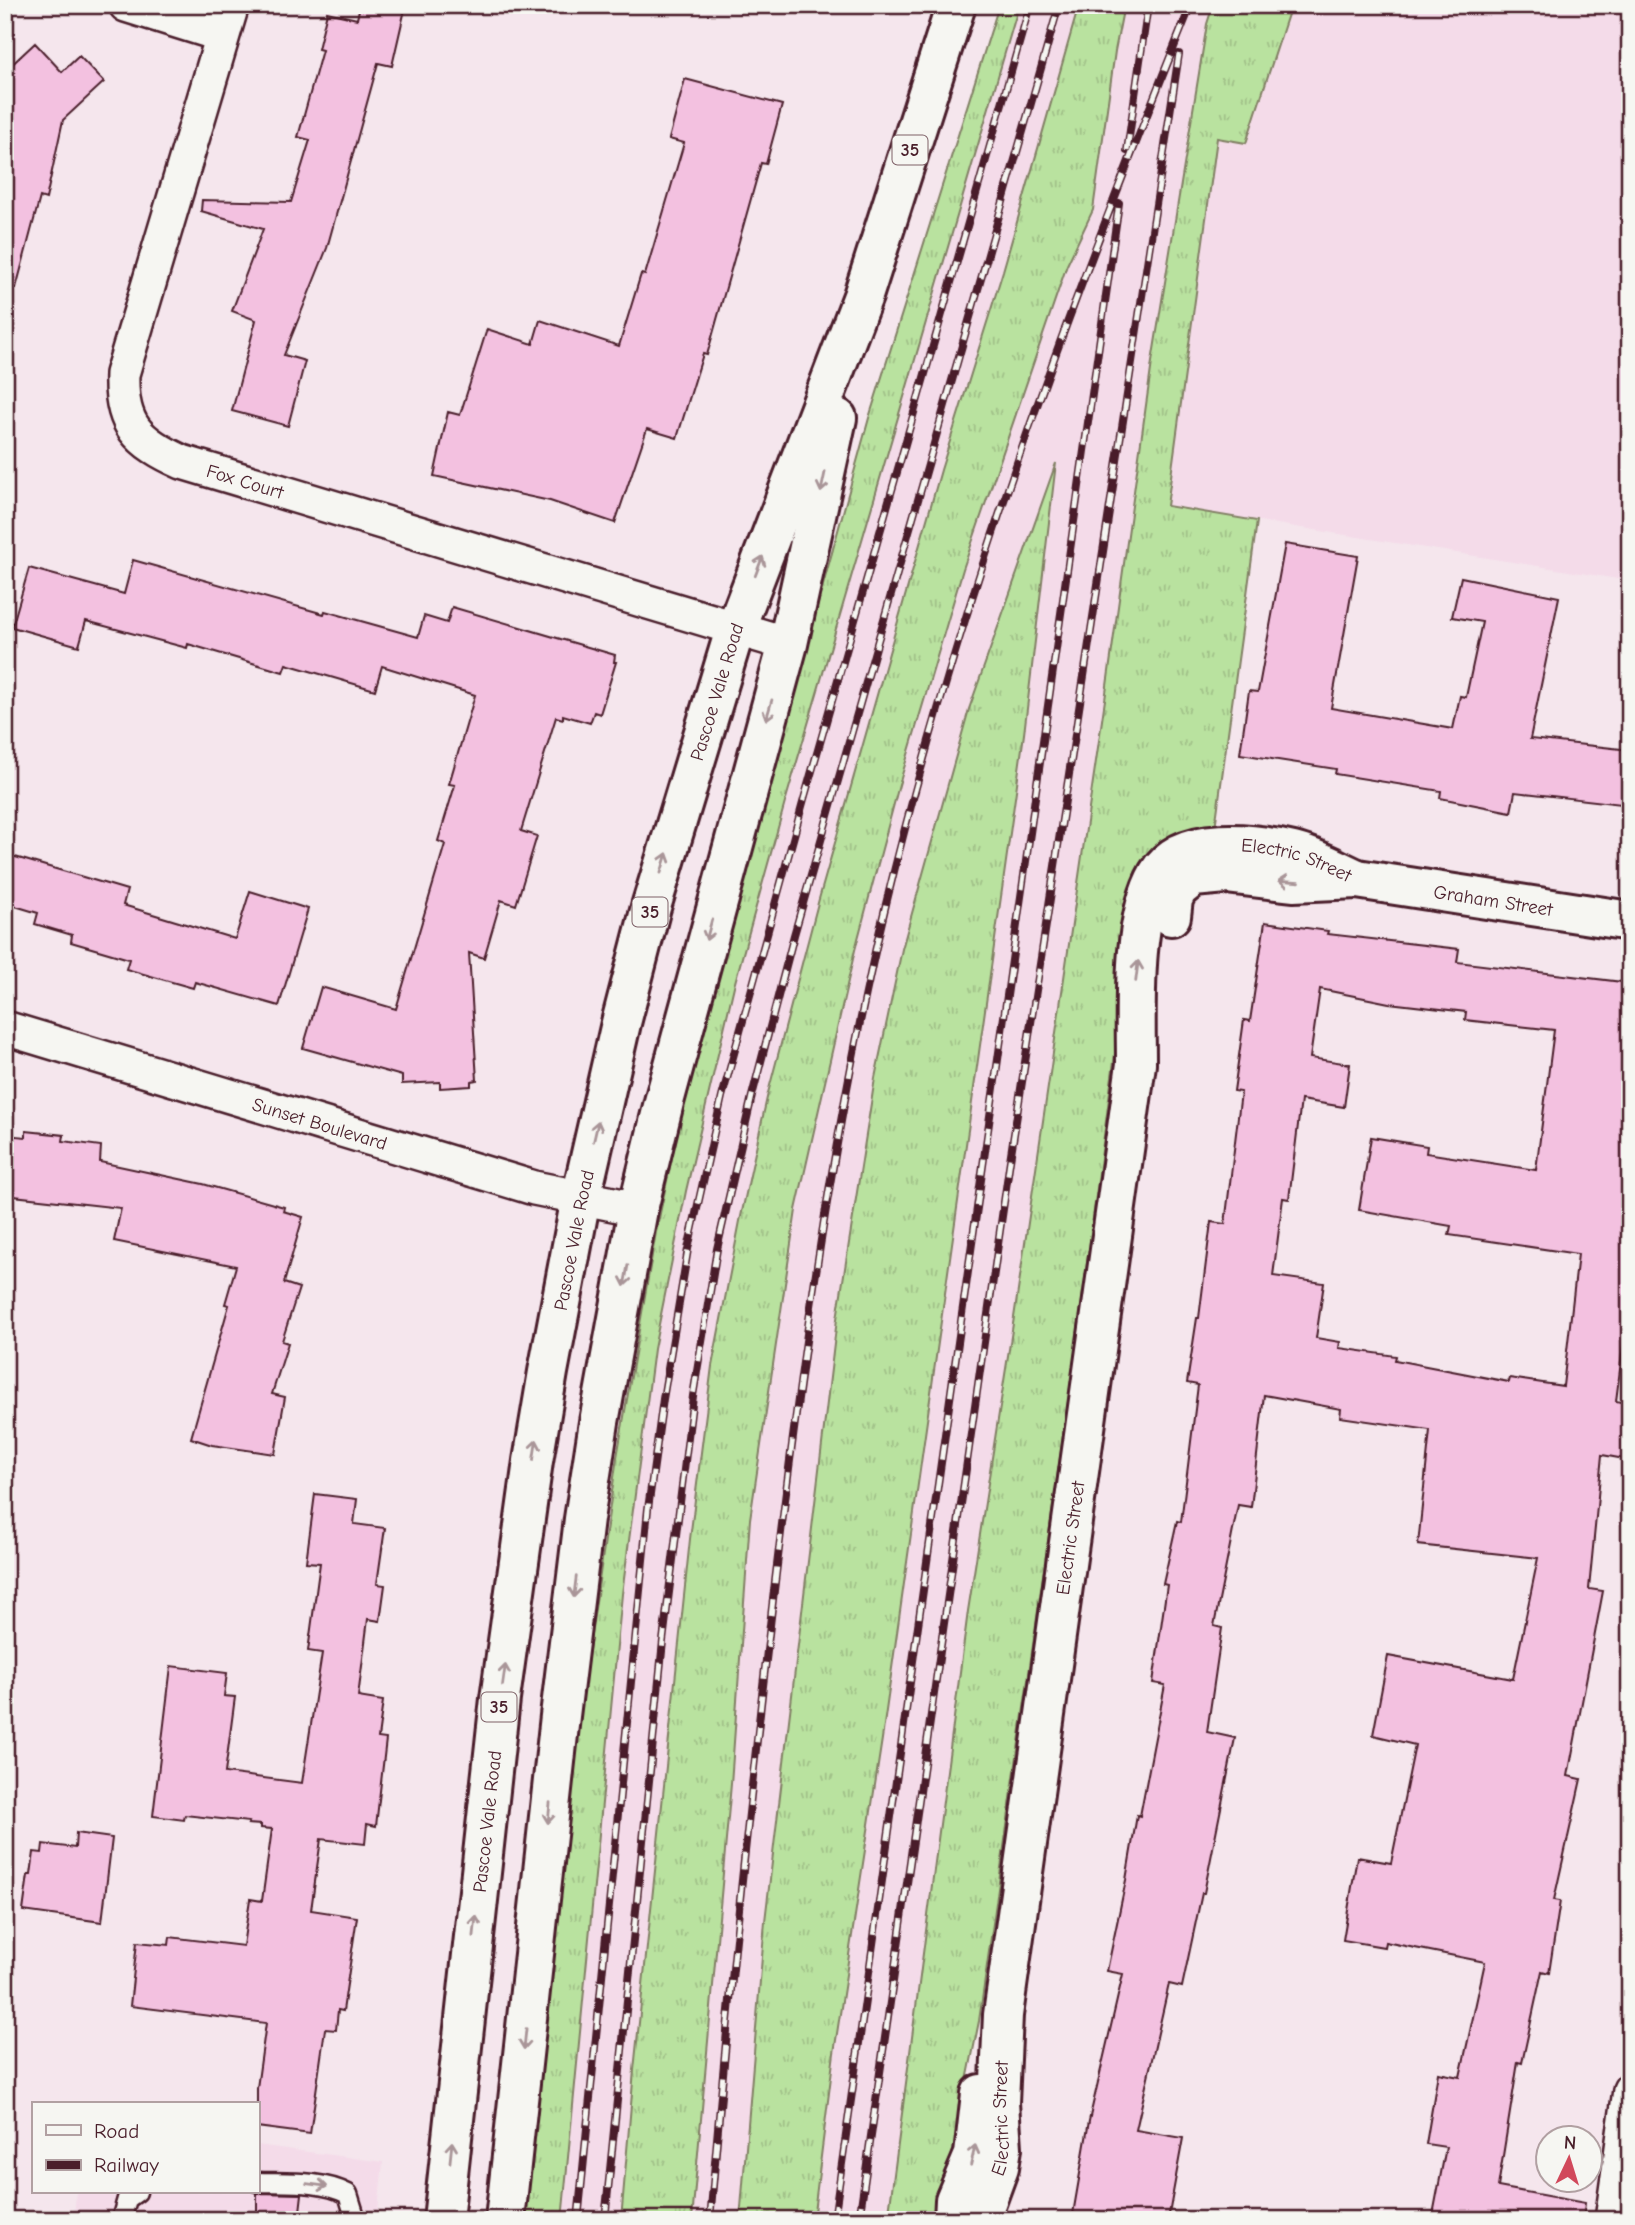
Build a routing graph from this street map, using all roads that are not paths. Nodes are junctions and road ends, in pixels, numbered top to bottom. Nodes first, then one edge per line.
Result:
1 (126, 5) edge
2 (956, 5) edge
3 (227, 20) edge
4 (863, 296) junction
5 (735, 630) junction
6 (788, 644) junction
7 (1357, 879) joint
8 (1630, 921) edge
9 (5, 1028) edge
10 (581, 1198) junction
11 (638, 1209) junction
12 (1003, 2015) junction
13 (1630, 2090) edge
14 (259, 2182) edge
15 (134, 2194) edge
16 (121, 2220) edge
17 (356, 2220) edge
18 (443, 2220) edge
19 (505, 2220) edge
20 (954, 2220) edge
21 (982, 2220) edge
22 (1612, 2220) edge

1 - 3 street
2 - 4 main road, Pascoe Vale Road / 35
3 - 5 street, Fox Court
5 -> 4 main road, Pascoe Vale Road / 35
4 -> 6 main road, Pascoe Vale Road / 35
5 - 6 street, Fox Court
10 -> 5 main road, Pascoe Vale Road / 35
6 -> 11 main road, Pascoe Vale Road / 35
7 - 8 main road, Graham Street
7 - 12 main road, Electric Street
9 - 10 street, Sunset Boulevard
10 - 11 street, Sunset Boulevard
18 -> 10 main road, Pascoe Vale Road / 35
11 -> 19 main road, Pascoe Vale Road / 35
20 -> 12 main road, Electric Street
12 - 21 main road, Electric Street
13 - 22 street
14 -> 17 lane
15 - 16 lane

